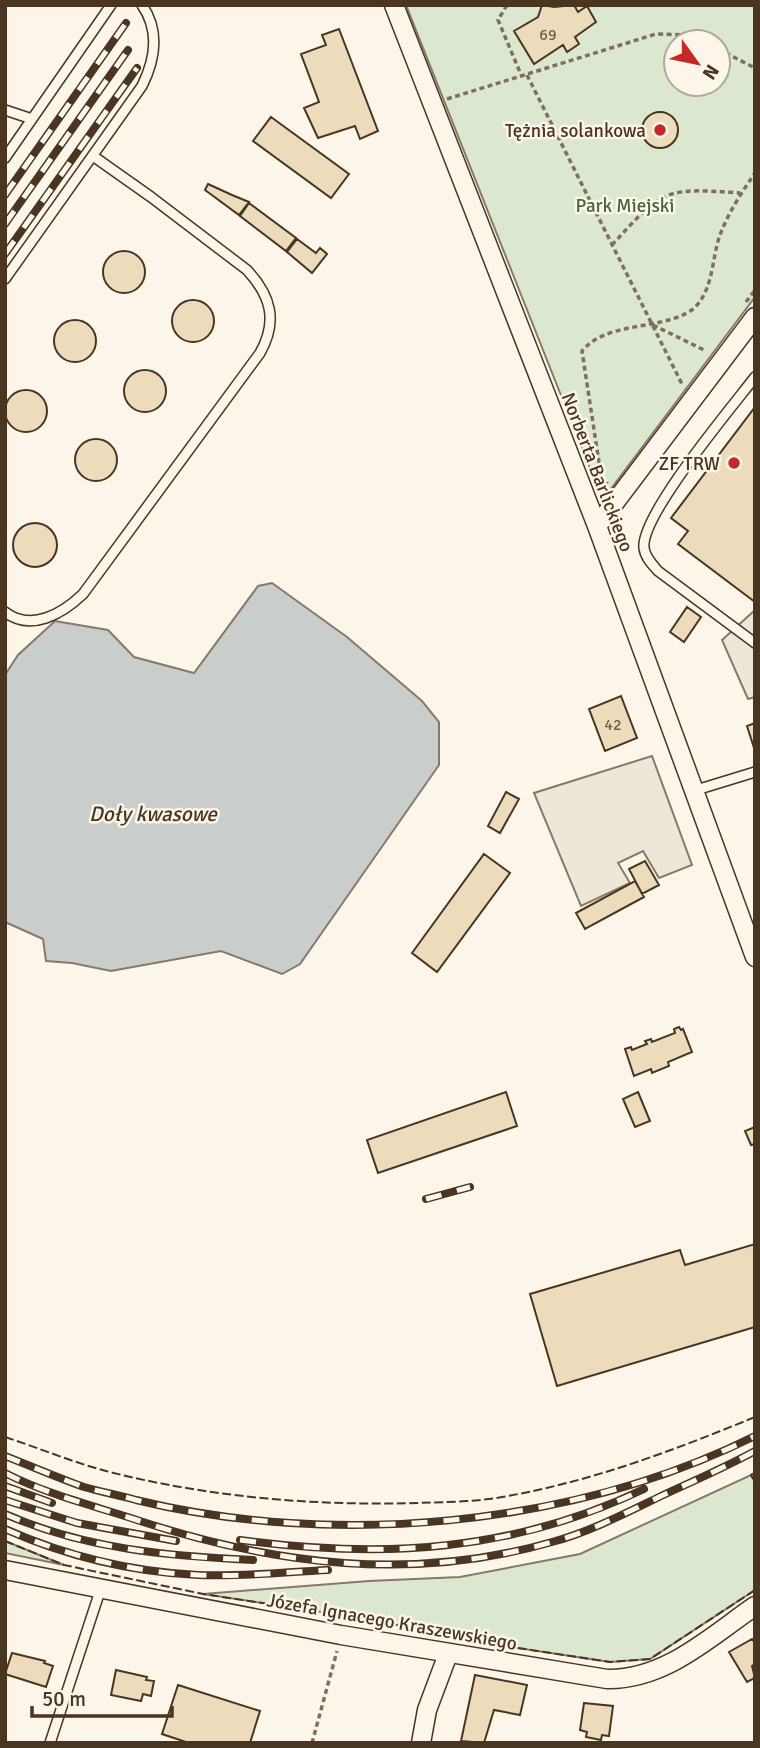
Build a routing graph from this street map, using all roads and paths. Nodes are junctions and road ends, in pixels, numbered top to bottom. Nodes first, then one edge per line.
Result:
1 (111, 5) edge
2 (142, 5) edge
3 (394, 5) edge
4 (507, 5) edge
5 (662, 34) edge
6 (732, 56) edge
7 (755, 68) edge
8 (524, 76) junction
9 (432, 103) junction
10 (5, 110) edge
11 (32, 119) junction
12 (93, 156) junction
13 (5, 158) edge
14 (755, 173) edge
15 (741, 193) junction
16 (612, 245) junction
17 (5, 279) edge
18 (755, 317) edge
19 (651, 324) junction
20 (708, 352) dead end
21 (755, 377) edge
22 (683, 386) dead end
23 (602, 482) dead end
24 (597, 526) junction
25 (5, 612) edge
26 (755, 643) edge
27 (755, 772) edge
28 (694, 791) junction
29 (755, 957) edge
30 (5, 1570) edge
31 (101, 1588) junction
32 (755, 1606) edge
33 (341, 1635) junction
34 (448, 1654) junction
35 (50, 1743) edge
36 (312, 1743) edge
37 (421, 1743) edge

1 - 11 lane
2 - 12 lane
3 - 9 street, Norberta Barlickiego
4 - 8 path
5 - 8 path
6 - 7 path
8 - 9 path
8 - 16 path
9 - 24 street, Norberta Barlickiego
10 - 11 lane
11 - 13 lane
12 - 17 lane
12 - 25 lane
14 - 15 path
15 - 16 path
15 - 19 path
16 - 19 path
18 - 24 street
19 - 20 path
19 - 22 path
19 - 23 path
21 - 26 lane
24 - 28 street, Norberta Barlickiego
27 - 28 lane
28 - 29 street, Norberta Barlickiego
30 - 31 street, Józefa Ignacego Kraszewskiego
31 - 33 street, Józefa Ignacego Kraszewskiego
31 - 35 lane
32 - 34 street, Józefa Ignacego Kraszewskiego
33 - 34 street, Józefa Ignacego Kraszewskiego
33 - 36 path
34 - 37 street

